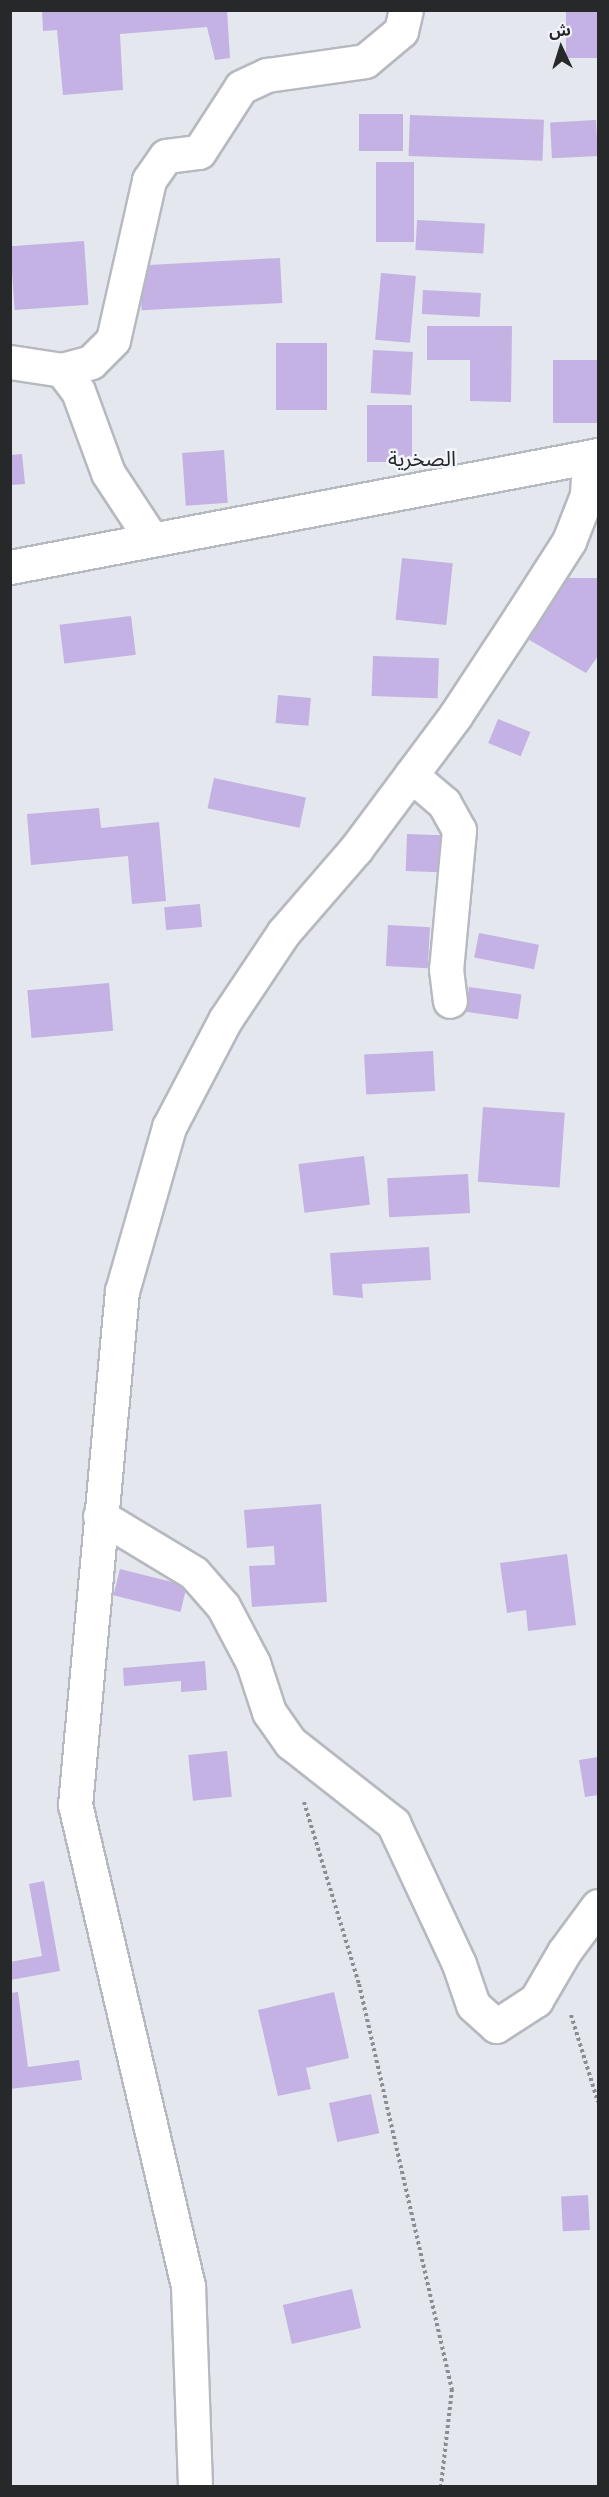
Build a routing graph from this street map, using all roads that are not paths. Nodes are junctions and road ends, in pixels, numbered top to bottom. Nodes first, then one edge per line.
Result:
1 (406, 10) edge
2 (10, 362) edge
3 (62, 370) junction
4 (594, 456) edge
5 (152, 540) junction
6 (10, 567) edge
7 (411, 775) junction
8 (450, 1001) dead end
9 (100, 1516) junction
10 (598, 1906) edge
11 (195, 2487) edge

1 - 3 street
2 - 3 street
3 - 5 street
4 - 5 street
4 - 7 street
5 - 6 street
7 - 8 street
7 - 9 street
9 - 10 street
9 - 11 street

